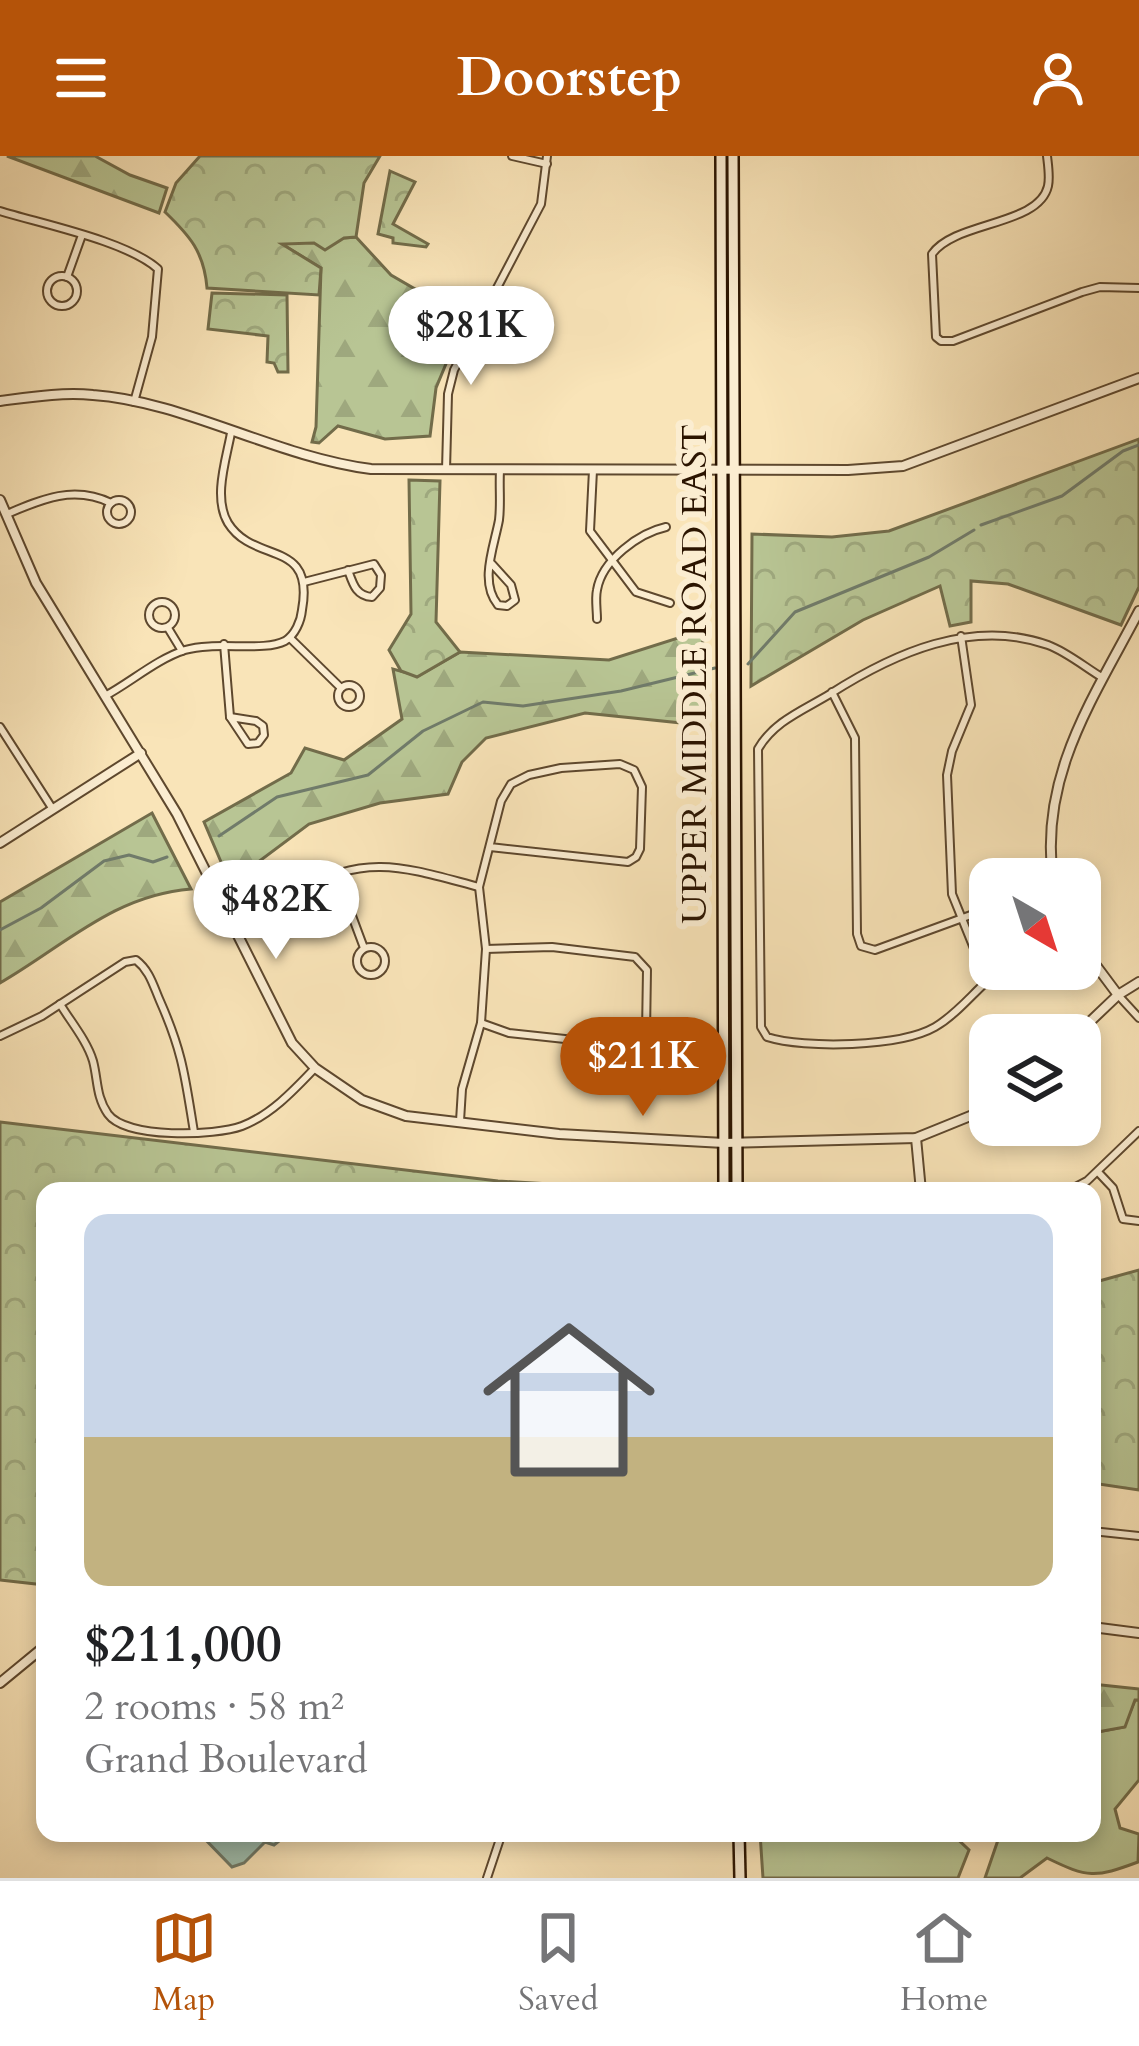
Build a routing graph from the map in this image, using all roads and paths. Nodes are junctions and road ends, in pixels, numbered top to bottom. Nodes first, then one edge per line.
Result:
1 (512, 156) edge
2 (721, 156) edge
3 (734, 156) edge
4 (1047, 156) edge
5 (547, 160) edge
6 (0, 211) edge
7 (82, 236) junction
8 (67, 277) junction
9 (1139, 288) edge
10 (1139, 378) edge
11 (0, 400) edge
12 (134, 402) junction
13 (231, 433) junction
14 (446, 470) junction
15 (500, 470) junction
16 (592, 470) junction
17 (728, 470) junction
18 (0, 500) edge
19 (111, 503) junction
20 (7, 514) junction
21 (666, 527) dead end
22 (611, 560) junction
23 (492, 564) junction
24 (348, 570) junction
25 (304, 582) junction
26 (670, 603) dead end
27 (1139, 611) edge
28 (597, 619) dead end
29 (168, 627) junction
30 (961, 636) junction
31 (290, 638) junction
32 (224, 644) junction
33 (182, 651) junction
34 (1104, 679) junction
35 (341, 688) dead end
36 (832, 692) junction
37 (105, 696) junction
38 (230, 717) junction
39 (0, 727) edge
40 (141, 753) junction
41 (52, 808) junction
42 (0, 843) edge
43 (490, 847) junction
44 (1051, 858) edge
45 (336, 873) junction
46 (479, 887) junction
47 (969, 914) edge
48 (960, 917) junction
49 (237, 933) junction
50 (364, 949) junction
51 (486, 949) junction
52 (1101, 972) edge
53 (1139, 982) edge
54 (1118, 995) junction
55 (60, 1004) junction
56 (1098, 1014) edge
57 (1139, 1018) edge
58 (481, 1023) junction
59 (0, 1036) edge
60 (315, 1068) junction
61 (969, 1117) edge
62 (460, 1121) junction
63 (1139, 1131) edge
64 (194, 1132) junction
65 (916, 1138) junction
66 (724, 1143) junction
67 (737, 1143) junction
68 (1098, 1172) junction
69 (724, 1182) edge
70 (737, 1182) edge
71 (920, 1182) edge
72 (1082, 1182) edge
73 (1139, 1221) edge
74 (1101, 1532) edge
75 (1139, 1536) edge
76 (1101, 1628) edge
77 (1139, 1633) edge
78 (36, 1653) edge
79 (0, 1683) edge
80 (499, 1842) edge
81 (740, 1842) edge
82 (487, 1878) edge
83 (740, 1878) edge

1 - 5 street
2 - 17 main road, UPPER MIDDLE ROAD EAST
3 - 17 main road, UPPER MIDDLE ROAD EAST
4 - 9 street
5 - 14 street
6 - 7 street
7 - 8 street
7 - 12 street
8 - 8 street
10 - 17 street
11 - 12 street
12 - 13 street
13 - 14 street
13 - 25 street
14 - 15 street
15 - 16 street
15 - 23 street
16 - 17 street
16 - 22 street
17 - 66 main road, UPPER MIDDLE ROAD EAST
17 - 67 main road, UPPER MIDDLE ROAD EAST
18 - 20 street
19 - 19 street
19 - 20 street
20 - 37 street
21 - 22 street
22 - 26 street
22 - 28 street
23 - 23 street
24 - 24 street
24 - 25 street
25 - 31 street
27 - 34 street
29 - 29 street
29 - 33 street
30 - 34 street
30 - 36 street
30 - 48 street
31 - 32 street
31 - 35 street
32 - 33 street
32 - 38 street
33 - 37 street
34 - 44 street
36 - 48 street
36 - 48 street
37 - 40 street
38 - 38 street
39 - 41 street
40 - 41 street
40 - 49 street
41 - 42 street
43 - 43 street
43 - 46 street
45 - 46 street
45 - 49 street
45 - 50 street
46 - 51 street
47 - 48 street
49 - 60 street
50 - 50 street
51 - 58 street
51 - 58 street
52 - 54 street
53 - 54 street
54 - 56 street
54 - 57 street
55 - 59 street
55 - 64 street
55 - 64 street
58 - 62 street
60 - 62 street
60 - 64 street
61 - 65 street
62 - 66 street
63 - 68 street
65 - 67 street
65 - 71 street
66 - 67 street
66 - 69 main road, UPPER MIDDLE ROAD EAST
67 - 70 main road, UPPER MIDDLE ROAD EAST
68 - 72 street
68 - 73 street
74 - 75 street
76 - 77 street
78 - 79 street
80 - 82 street
81 - 83 main road

